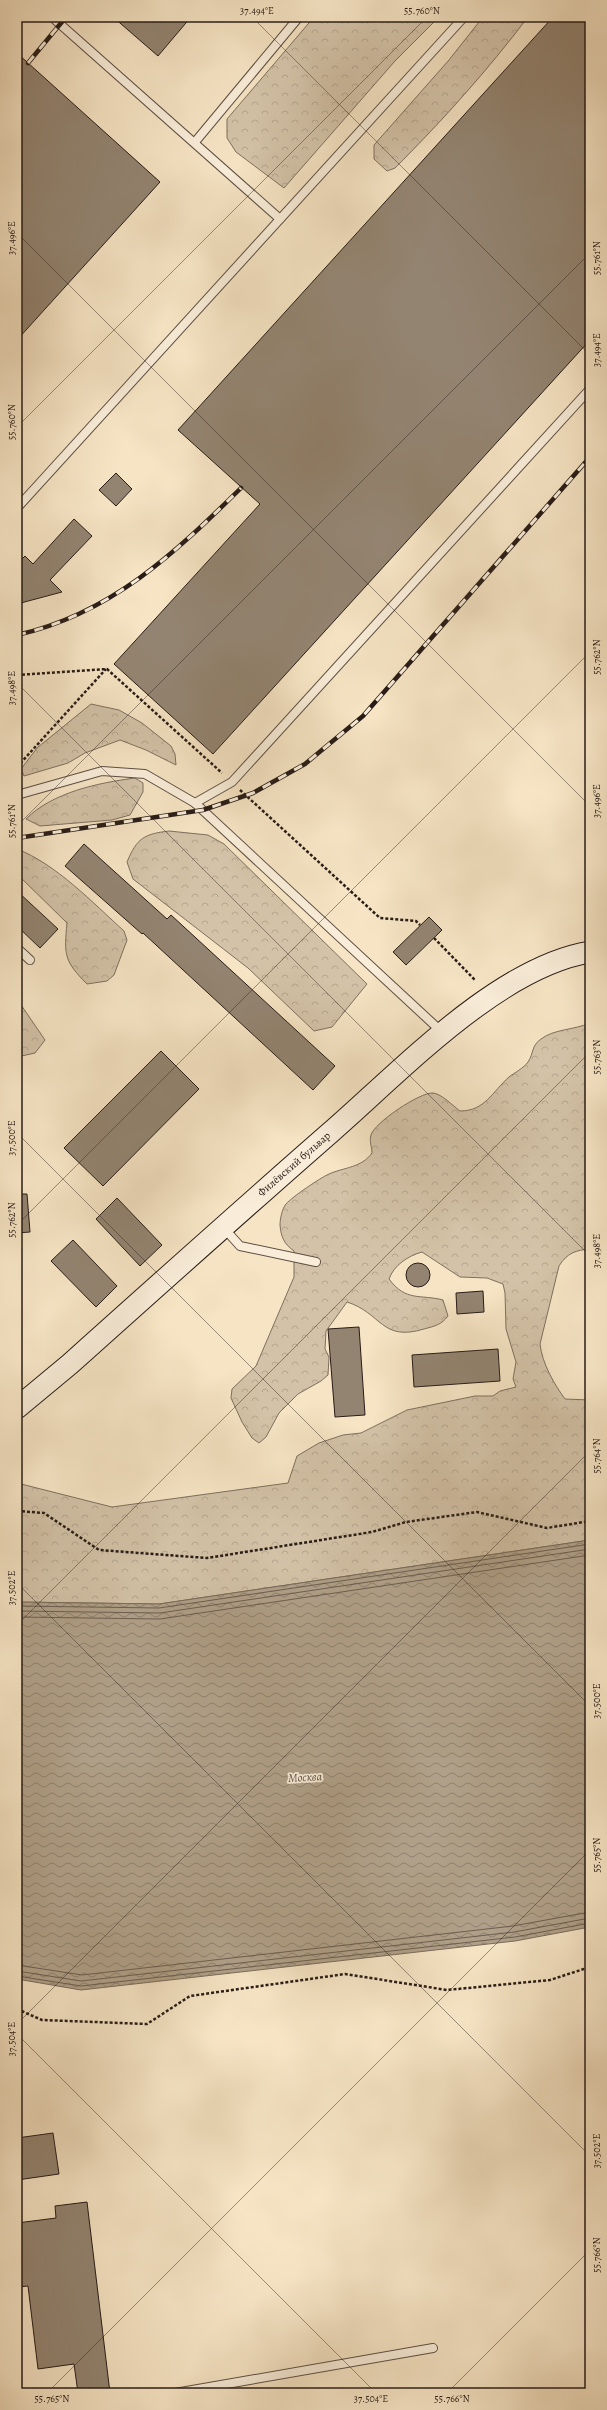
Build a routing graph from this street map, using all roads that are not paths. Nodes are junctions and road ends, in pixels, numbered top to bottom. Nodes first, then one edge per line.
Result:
1 (52, 17) edge
2 (299, 17) edge
3 (464, 17) edge
4 (195, 142) junction
5 (280, 219) junction
6 (590, 390) edge
7 (17, 508) edge
8 (17, 795) edge
9 (195, 803) junction
10 (17, 948) edge
11 (587, 950) edge
12 (30, 960) dead end
13 (443, 1034) junction
14 (223, 1227) junction
15 (316, 1262) dead end
16 (17, 1408) edge
17 (433, 2348) dead end
18 (175, 2393) edge

1 - 4 lane
2 - 4 lane
3 - 5 lane
4 - 5 lane
5 - 7 lane
6 - 9 lane
8 - 9 lane
9 - 13 lane
10 - 12 lane
11 - 13 street, Филёвский бульвар
13 - 14 street, Филёвский бульвар
14 - 15 lane
14 - 16 street, Филёвский бульвар
17 - 18 lane

